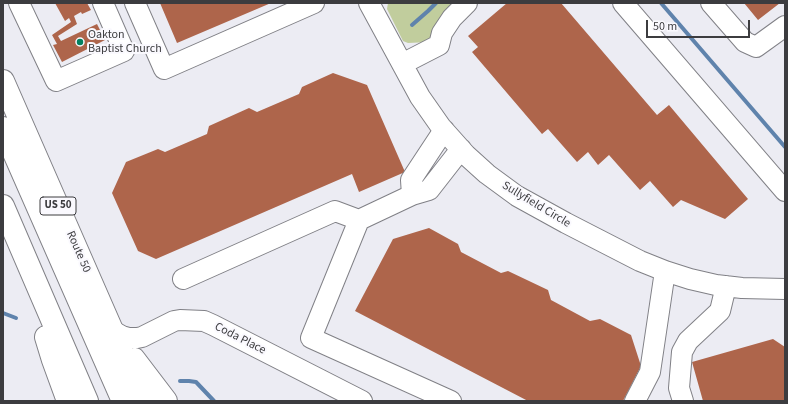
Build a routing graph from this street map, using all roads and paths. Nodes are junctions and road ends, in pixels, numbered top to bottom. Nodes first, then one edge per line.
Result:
1 (19, 3) edge
2 (103, 3) edge
3 (135, 3) edge
4 (314, 3) edge
5 (369, 3) edge
6 (467, 3) edge
7 (623, 3) edge
8 (712, 3) edge
9 (785, 26) edge
10 (785, 37) edge
11 (756, 47) junction
12 (402, 64) junction
13 (3, 81) edge
14 (3, 128) edge
15 (444, 130) junction
16 (461, 149) junction
17 (785, 191) edge
18 (412, 195) junction
19 (7, 215) edge
20 (359, 220) junction
21 (665, 271) junction
22 (183, 279) dead end
23 (726, 286) junction
24 (785, 289) edge
25 (113, 331) junction
26 (68, 401) edge
27 (87, 401) edge
28 (123, 401) edge
29 (143, 401) edge
30 (166, 401) edge
31 (362, 401) edge
32 (451, 401) edge
33 (635, 401) edge
34 (683, 401) edge

1 - 2 street
3 - 4 street
5 - 12 street, Sullyfield Circle
6 - 12 street
7 - 17 street
8 - 11 street
9 - 11 street
10 - 11 street
12 - 15 street, Sullyfield Circle
13 - 25 highway, Route 50 / US 50
14 - 28 highway
15 - 16 street, Sullyfield Circle
15 - 18 street
16 - 18 street
16 - 21 street, Sullyfield Circle
18 - 20 street
19 - 26 highway
19 - 27 highway
20 - 22 street
20 - 32 street
21 - 23 street, Sullyfield Circle
21 - 33 street
23 - 24 street, Sullyfield Circle
23 - 34 street
25 - 29 highway, Route 50 / US 50
25 - 30 highway
25 - 31 street, Coda Place

